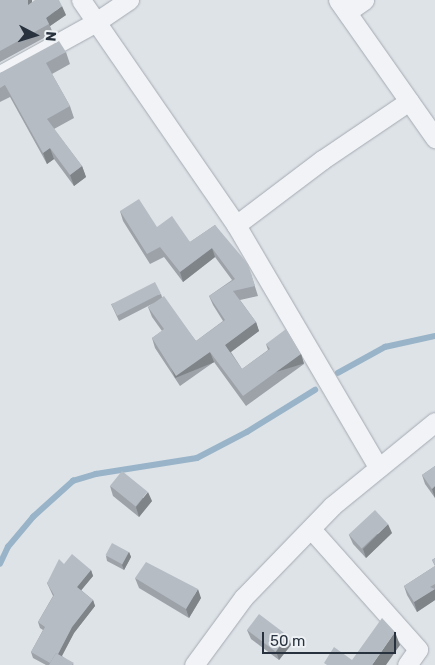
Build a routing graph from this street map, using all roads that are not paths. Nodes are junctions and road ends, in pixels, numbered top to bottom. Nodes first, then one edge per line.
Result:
1 (81, 0) edge
2 (129, 0) edge
3 (364, 0) edge
4 (343, 6) edge
5 (96, 22) junction
6 (0, 75) edge
7 (409, 101) junction
8 (435, 138) edge
9 (236, 225) junction
10 (435, 422) edge
11 (378, 467) junction
12 (310, 529) junction
13 (427, 649) edge
14 (194, 665) edge
15 (407, 665) edge

1 - 5 street
2 - 5 street
3 - 4 street
4 - 7 street
5 - 6 street
5 - 9 street
7 - 8 street
7 - 9 street
9 - 11 street
10 - 11 street
11 - 12 street
12 - 13 street
12 - 14 street
13 - 15 street

